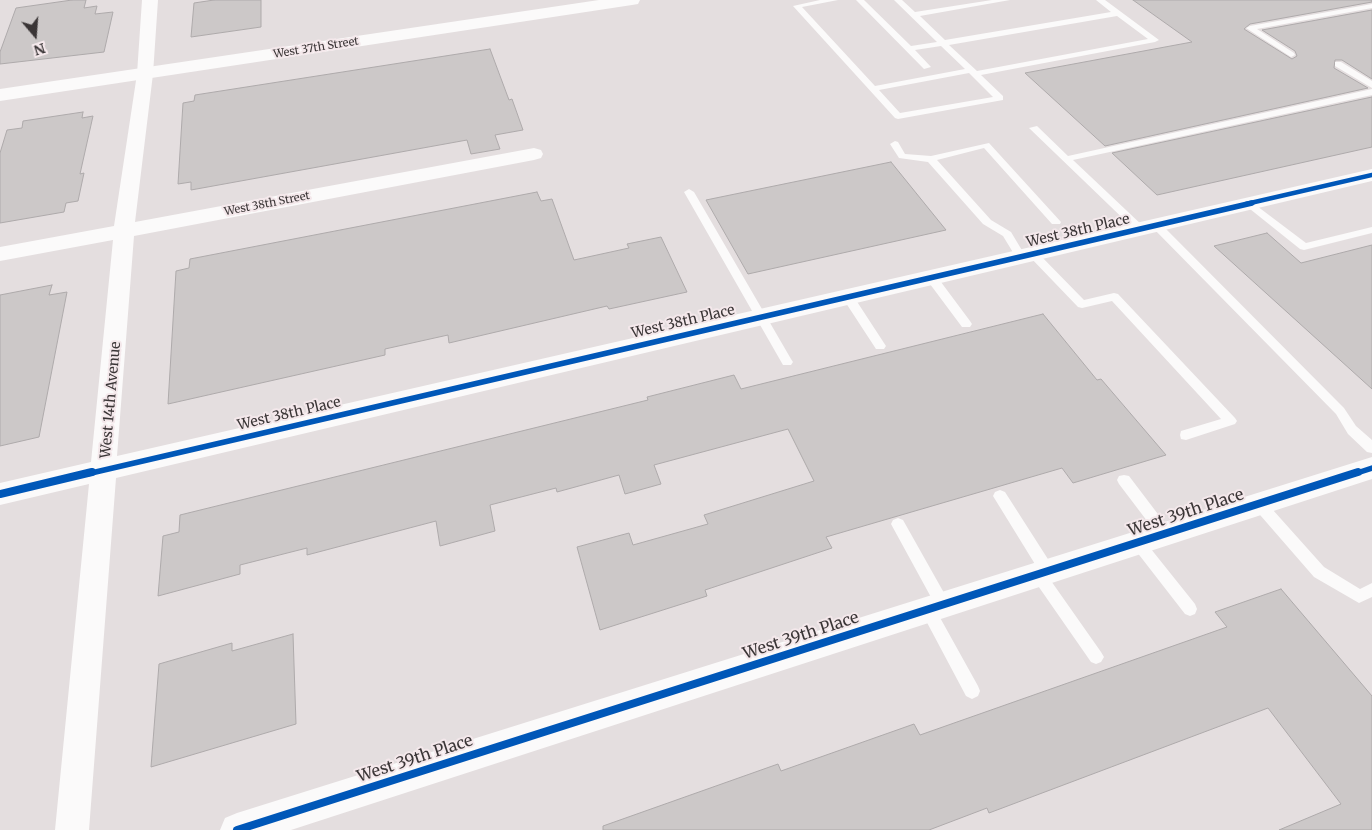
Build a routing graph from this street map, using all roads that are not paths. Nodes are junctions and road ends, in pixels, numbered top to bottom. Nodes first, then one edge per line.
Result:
1 (150, 0) edge
2 (632, 0) edge
3 (834, 0) edge
4 (860, 0) edge
5 (898, 0) edge
6 (1006, 0) edge
7 (1100, 0) edge
8 (1372, 6) edge
9 (1118, 13) junction
10 (914, 15) junction
11 (943, 43) junction
12 (909, 48) junction
13 (1291, 55) dead end
14 (1338, 64) dead end
15 (927, 67) dead end
16 (974, 72) junction
17 (145, 74) junction
18 (1372, 85) edge
19 (873, 89) junction
20 (1372, 92) edge
21 (0, 95) edge
22 (1034, 128) dead end
23 (895, 144) dead end
24 (534, 154) dead end
25 (931, 159) junction
26 (1066, 159) junction
27 (1372, 175) edge
28 (689, 192) dead end
29 (1249, 203) junction
30 (1056, 222) dead end
31 (1148, 227) junction
32 (1372, 230) edge
33 (124, 232) junction
34 (0, 254) edge
35 (1027, 255) junction
36 (931, 278) junction
37 (848, 297) junction
38 (761, 317) junction
39 (966, 324) dead end
40 (880, 346) dead end
41 (787, 362) dead end
42 (1186, 435) dead end
43 (1372, 448) edge
44 (1372, 468) edge
45 (105, 470) junction
46 (1124, 480) dead end
47 (0, 494) edge
48 (1000, 496) dead end
49 (1260, 504) junction
50 (898, 524) dead end
51 (1151, 538) junction
52 (1044, 573) junction
53 (1372, 590) edge
54 (936, 608) junction
55 (1190, 609) dead end
56 (1096, 657) dead end
57 (972, 691) dead end
58 (72, 830) edge
59 (237, 830) edge

1 - 17 street, West 14th Avenue
2 - 17 street, West 37th Street
3 - 19 lane
4 - 12 lane
5 - 10 lane
6 - 10 lane
7 - 9 lane
8 - 13 lane
9 - 11 lane
9 - 16 lane
10 - 11 lane
11 - 12 lane
11 - 16 lane
12 - 15 lane
14 - 18 lane
16 - 19 lane
16 - 19 lane
17 - 21 street, West 37th Street
17 - 33 street, West 14th Avenue
20 - 26 lane
22 - 26 lane
23 - 25 lane
24 - 33 street, West 38th Street
25 - 30 lane
25 - 35 lane
26 - 31 lane
27 - 29 street, West 38th Place
28 - 38 lane
29 - 31 street, West 38th Place
29 - 32 lane
31 - 35 street, West 38th Place
31 - 43 lane
33 - 34 street, West 38th Street
33 - 45 street, West 14th Avenue
35 - 36 street, West 38th Place
35 - 42 lane
36 - 37 street, West 38th Place
36 - 39 lane
37 - 38 street, West 38th Place
37 - 40 lane
38 - 41 lane
38 - 45 street, West 38th Place
44 - 49 street, West 39th Place
45 - 47 street, West 38th Place
45 - 58 street, West 14th Avenue
46 - 51 lane
48 - 52 lane
49 - 51 street, West 39th Place
49 - 53 lane
50 - 54 lane
51 - 52 street, West 39th Place
51 - 55 lane
52 - 54 street, West 39th Place
52 - 56 lane
54 - 57 lane
54 - 59 street, West 39th Place

